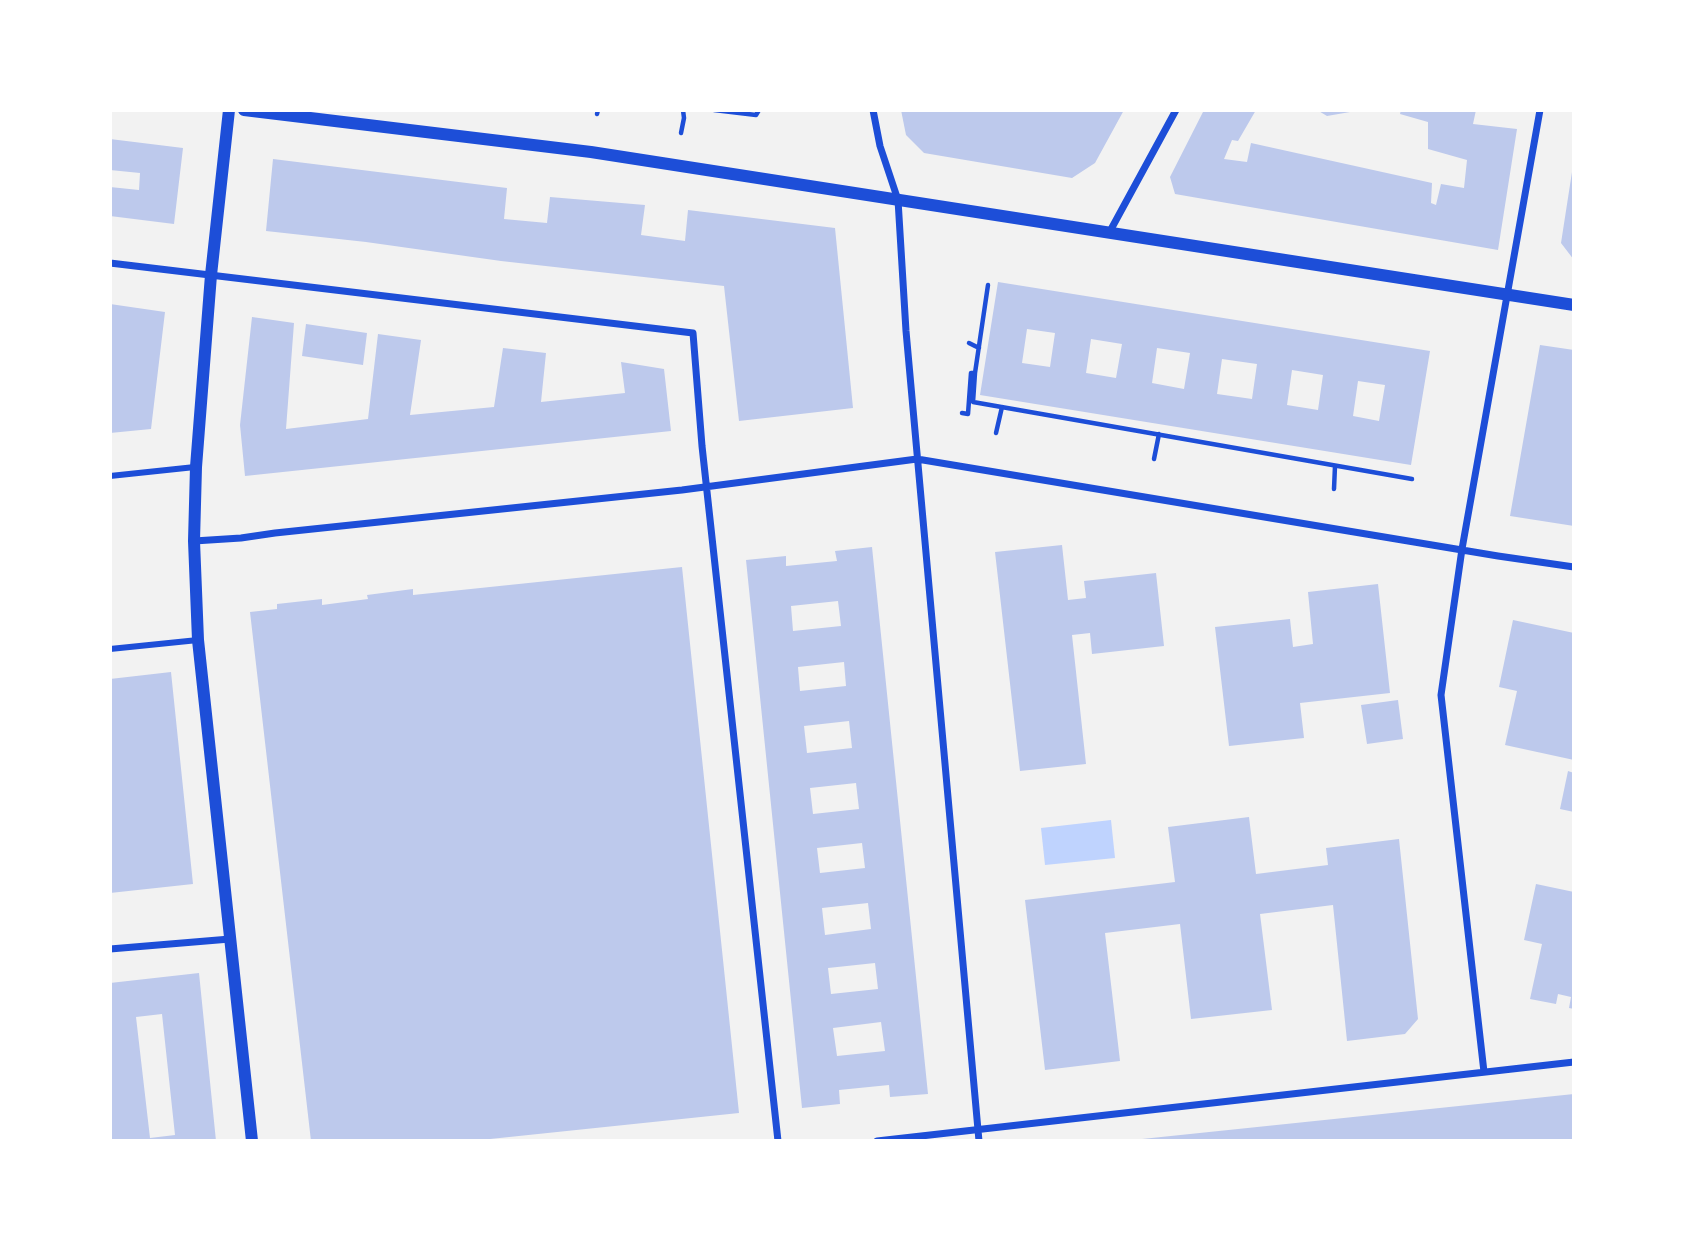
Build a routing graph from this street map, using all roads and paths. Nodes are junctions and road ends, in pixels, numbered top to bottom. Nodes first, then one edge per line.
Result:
1 (229, 110) edge
2 (244, 110) edge
3 (682, 110) edge
4 (714, 110) edge
5 (759, 110) edge
6 (873, 110) edge
7 (1175, 110) edge
8 (1540, 110) edge
9 (681, 133) dead end
10 (898, 200) junction
11 (1109, 233) junction
12 (110, 262) edge
13 (211, 275) junction
14 (988, 285) dead end
15 (1507, 295) junction
16 (1574, 305) edge
17 (969, 342) dead end
18 (979, 348) junction
19 (975, 373) junction
20 (1002, 407) junction
21 (962, 413) dead end
22 (996, 433) dead end
23 (1159, 434) junction
24 (918, 459) junction
25 (1154, 459) dead end
26 (1335, 466) junction
27 (196, 467) junction
28 (110, 476) edge
29 (1412, 479) dead end
30 (707, 486) junction
31 (1334, 489) dead end
32 (194, 541) junction
33 (1462, 549) junction
34 (1574, 567) edge
35 (198, 640) junction
36 (110, 649) edge
37 (230, 939) junction
38 (110, 949) edge
39 (1574, 1062) edge
40 (1484, 1072) junction
41 (977, 1130) junction
42 (252, 1141) edge
43 (778, 1141) edge
44 (877, 1141) edge
45 (979, 1141) edge

1 - 13 street
2 - 10 street
3 - 9 path
4 - 5 path
6 - 10 street
7 - 11 street
8 - 15 street
10 - 11 street
10 - 24 street
11 - 15 street
12 - 13 street
13 - 27 street
13 - 30 street
14 - 18 path
15 - 16 street
15 - 33 street
17 - 18 path
18 - 19 path
19 - 20 path
19 - 21 path
20 - 22 path
20 - 23 path
23 - 25 path
23 - 26 path
24 - 30 street
24 - 33 street
24 - 41 street
26 - 29 path
26 - 31 path
27 - 28 street
27 - 32 street
30 - 32 street
30 - 43 street
32 - 35 street
33 - 34 street
33 - 40 street
35 - 36 street
35 - 37 street
37 - 38 street
37 - 42 street
39 - 40 street
40 - 41 street
41 - 44 street
41 - 45 street

